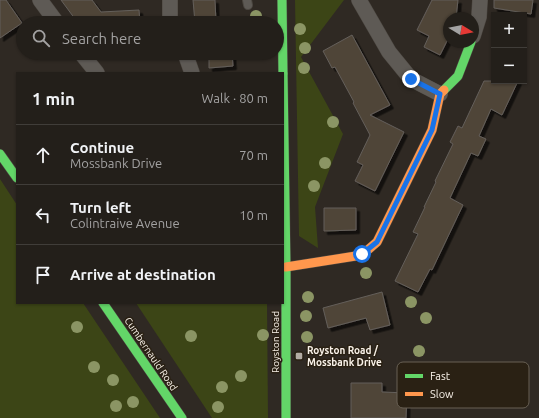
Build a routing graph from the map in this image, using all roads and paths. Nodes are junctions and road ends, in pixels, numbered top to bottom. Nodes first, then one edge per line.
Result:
1 (40, 0) edge
2 (170, 0) edge
3 (282, 0) edge
4 (360, 0) edge
5 (480, 0) edge
6 (52, 16) edge
7 (170, 16) edge
8 (282, 16) edge
9 (479, 17) edge
10 (469, 48) edge
11 (87, 60) edge
12 (187, 60) edge
13 (283, 60) edge
14 (96, 72) edge
15 (192, 72) edge
16 (283, 72) edge
17 (440, 94) junction
18 (284, 138) edge
19 (0, 154) edge
20 (16, 177) edge
21 (286, 267) junction
22 (104, 304) edge
23 (182, 418) edge
24 (286, 418) edge

1 - 6 street
2 - 7 street
3 - 8 street, Royston Road
4 - 17 street
5 - 9 street
10 - 17 street
11 - 14 street
12 - 15 street
13 - 16 street, Royston Road
17 - 21 street
18 - 21 street, Royston Road
19 - 20 street
21 - 24 street, Royston Road
22 - 23 street, Cumbernauld Road

